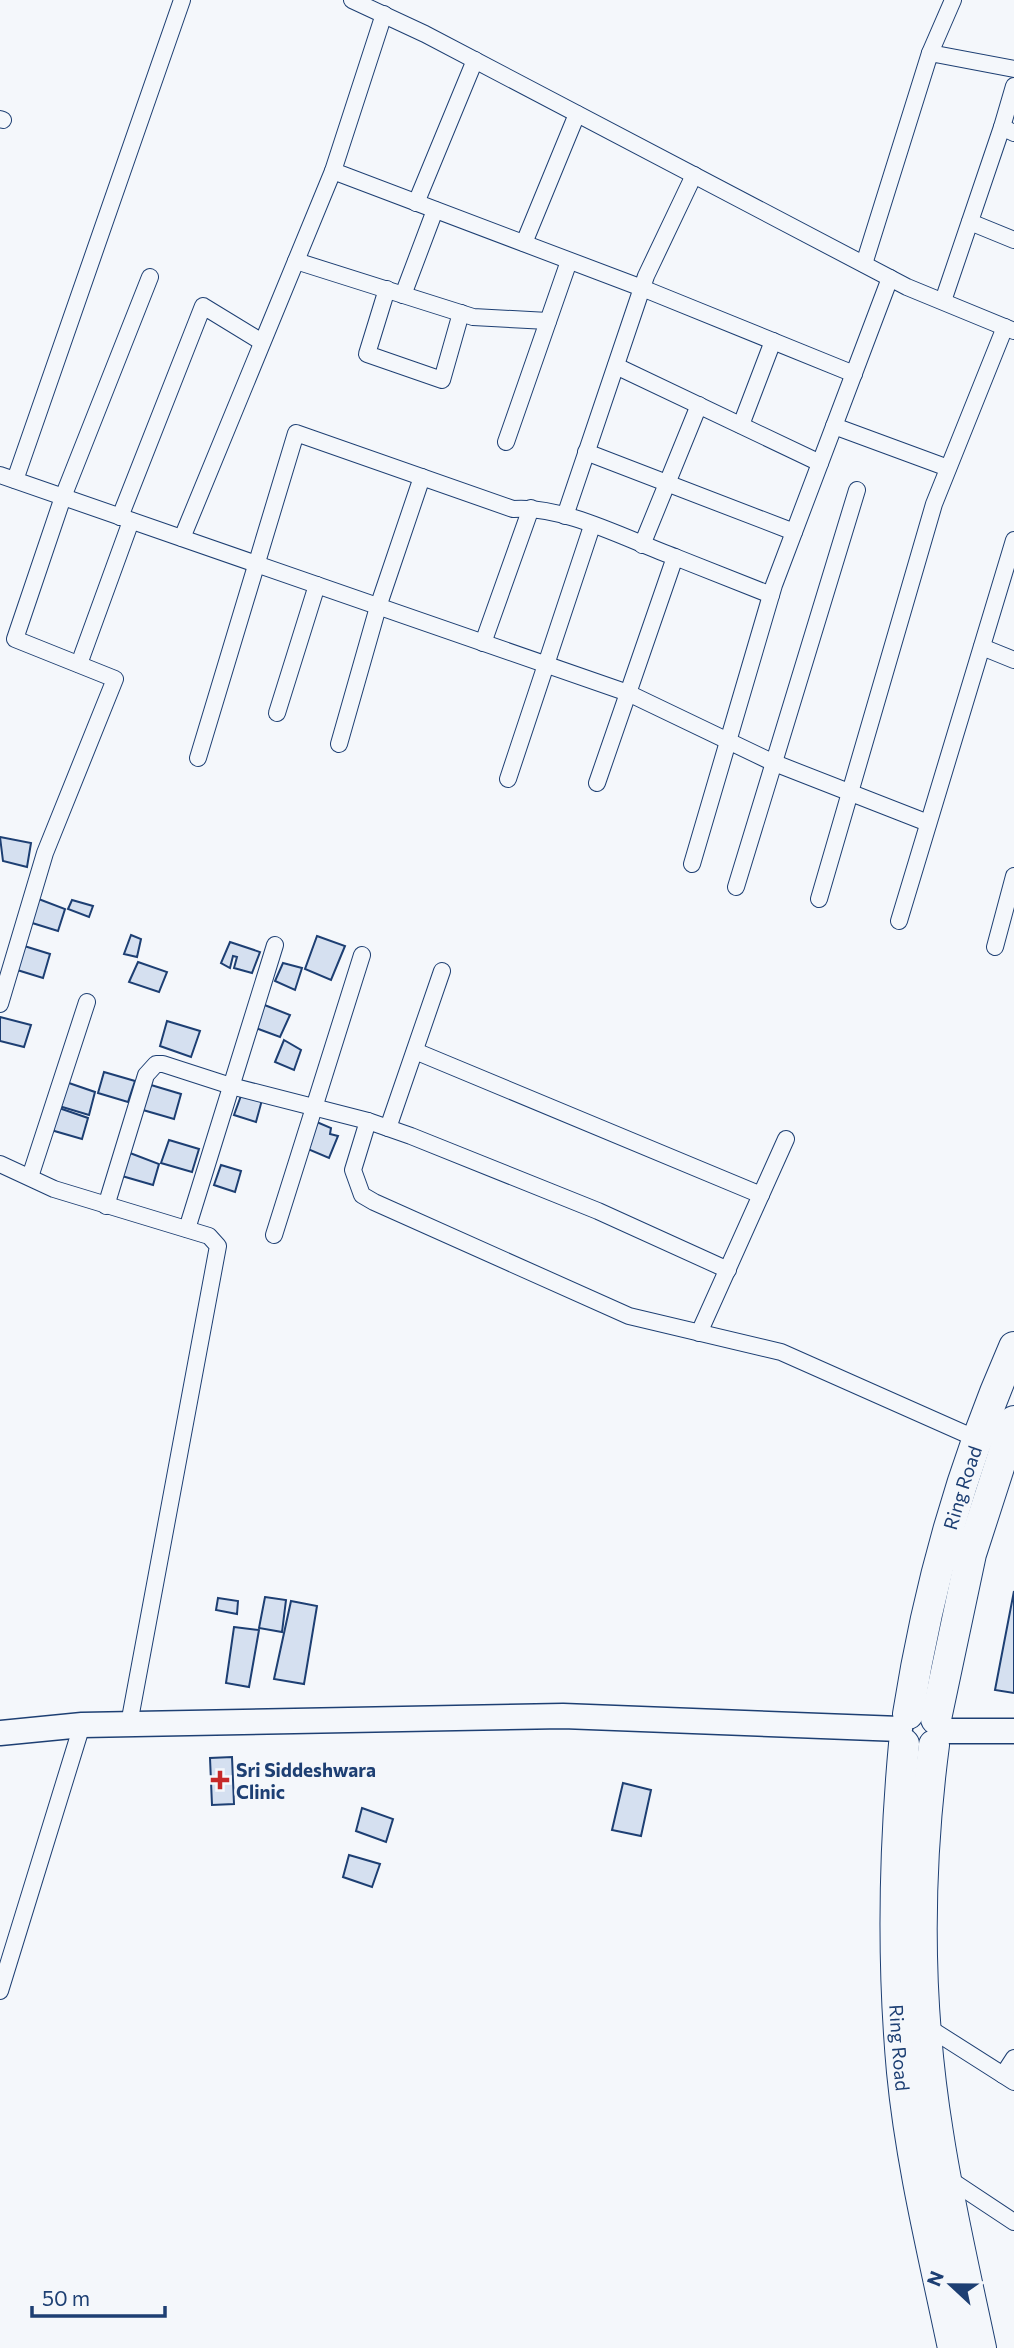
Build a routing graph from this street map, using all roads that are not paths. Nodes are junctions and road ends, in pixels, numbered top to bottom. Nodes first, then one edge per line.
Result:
1 (182, 0) edge
2 (352, 0) edge
3 (953, 0) edge
4 (384, 14) junction
5 (930, 52) junction
6 (475, 60) junction
7 (1014, 69) edge
8 (1014, 86) edge
9 (578, 114) junction
10 (1008, 130) edge
11 (333, 171) junction
12 (694, 175) junction
13 (416, 203) junction
14 (435, 210) junction
15 (970, 222) junction
16 (1014, 240) edge
17 (524, 243) junction
18 (296, 261) junction
19 (569, 261) junction
20 (864, 264) junction
21 (150, 277) dead end
22 (890, 278) junction
23 (642, 288) junction
24 (387, 289) junction
25 (403, 295) junction
26 (943, 301) junction
27 (461, 313) junction
28 (548, 321) junction
29 (1010, 329) edge
30 (773, 341) junction
31 (262, 342) junction
32 (616, 366) junction
33 (854, 374) junction
34 (699, 405) junction
35 (741, 425) junction
36 (834, 426) junction
37 (506, 442) dead end
38 (586, 452) junction
39 (820, 463) junction
40 (948, 468) junction
41 (422, 477) junction
42 (8, 478) edge
43 (668, 481) junction
44 (857, 490) dead end
45 (63, 497) junction
46 (531, 508) junction
47 (565, 516) junction
48 (125, 519) junction
49 (592, 526) junction
50 (794, 531) junction
51 (182, 538) junction
52 (1014, 540) edge
53 (642, 545) junction
54 (676, 557) junction
55 (254, 564) junction
56 (317, 585) junction
57 (771, 595) junction
58 (378, 607) junction
59 (483, 643) junction
60 (982, 647) junction
61 (1014, 660) edge
62 (79, 664) junction
63 (546, 665) junction
64 (628, 693) junction
65 (277, 713) dead end
66 (729, 740) junction
67 (339, 744) dead end
68 (198, 758) dead end
69 (772, 762) junction
70 (508, 779) dead end
71 (597, 783) dead end
72 (850, 792) junction
73 (928, 823) junction
74 (692, 864) dead end
75 (1014, 876) edge
76 (736, 887) dead end
77 (819, 899) dead end
78 (899, 921) dead end
79 (275, 945) dead end
80 (995, 947) dead end
81 (362, 955) dead end
82 (442, 971) dead end
83 (87, 1002) dead end
84 (0, 1004) edge
85 (415, 1051) junction
86 (231, 1086) junction
87 (313, 1107) junction
88 (368, 1121) junction
89 (388, 1128) junction
90 (786, 1139) dead end
91 (0, 1164) edge
92 (30, 1177) junction
93 (761, 1195) junction
94 (106, 1206) junction
95 (187, 1229) junction
96 (274, 1236) dead end
97 (728, 1270) junction
98 (699, 1333) junction
99 (1014, 1347) edge
100 (1014, 1421) edge
101 (977, 1439) junction
102 (129, 1724) junction
103 (82, 1725) junction
104 (3, 1727) edge
105 (920, 1730) junction
106 (1014, 1731) edge
107 (0, 1991) edge
108 (926, 2026) junction
109 (1014, 2057) edge
110 (1008, 2078) edge
111 (947, 2177) junction
112 (1014, 2222) edge
113 (953, 2348) edge
114 (981, 2348) edge

1 - 42 street
2 - 4 street
3 - 5 street
4 - 6 street
4 - 11 street
5 - 7 street
5 - 20 street
6 - 9 street
6 - 13 street
8 - 10 street
9 - 12 street
9 - 17 street
10 - 15 street
11 - 13 street
11 - 18 street
12 - 20 street
12 - 23 street
13 - 14 street
14 - 17 street
14 - 25 street
15 - 16 street
15 - 26 street
17 - 19 street
18 - 24 street
18 - 31 street
19 - 23 street
19 - 28 street
20 - 22 street
21 - 45 street
22 - 26 street
22 - 33 street
23 - 30 street
23 - 32 street
24 - 25 street
24 - 27 street
25 - 27 street
26 - 29 street
27 - 28 street
28 - 37 street
29 - 40 street
30 - 33 street
30 - 35 street
31 - 48 street
31 - 51 street
32 - 34 street
32 - 38 street
33 - 36 street
34 - 35 street
34 - 43 street
35 - 39 street
36 - 39 street
36 - 40 street
38 - 43 street
38 - 47 street
39 - 50 street
40 - 72 street
41 - 46 street
41 - 55 street
41 - 58 street
42 - 45 street
43 - 50 street
43 - 53 street
44 - 69 street
45 - 48 street
45 - 62 street
46 - 47 street
46 - 59 street
47 - 49 street
48 - 51 street
48 - 62 street
49 - 53 street
49 - 63 street
50 - 57 street
51 - 55 street
52 - 60 street
53 - 54 street
54 - 57 street
54 - 64 street
55 - 56 street
55 - 68 street
56 - 58 street
56 - 65 street
57 - 66 street
58 - 59 street
58 - 67 street
59 - 63 street
60 - 61 street
60 - 73 street
62 - 84 street
63 - 64 street
63 - 70 street
64 - 66 street
64 - 71 street
66 - 69 street
66 - 74 street
69 - 72 street
69 - 76 street
72 - 73 street
72 - 77 street
73 - 78 street
75 - 80 street
79 - 86 street
81 - 87 street
82 - 85 street
83 - 92 street
85 - 89 street
85 - 93 street
86 - 87 street
86 - 94 street
86 - 95 street
87 - 88 street
87 - 96 street
88 - 89 street
88 - 98 street
89 - 97 street
90 - 93 street
91 - 92 street
92 - 94 street
93 - 97 street
94 - 95 street
95 - 102 street
97 - 98 street
98 - 101 street
99 - 101 highway, Ring Road
100 - 105 highway, Ring Road
101 - 105 highway, Ring Road
102 - 103 main road
102 - 105 main road
103 - 104 main road
103 - 107 street
105 - 106 main road
105 - 108 highway, Ring Road
105 - 113 highway, Ring Road
108 - 110 street
108 - 111 highway, Ring Road
109 - 110 street
111 - 112 street
111 - 114 highway, Ring Road

